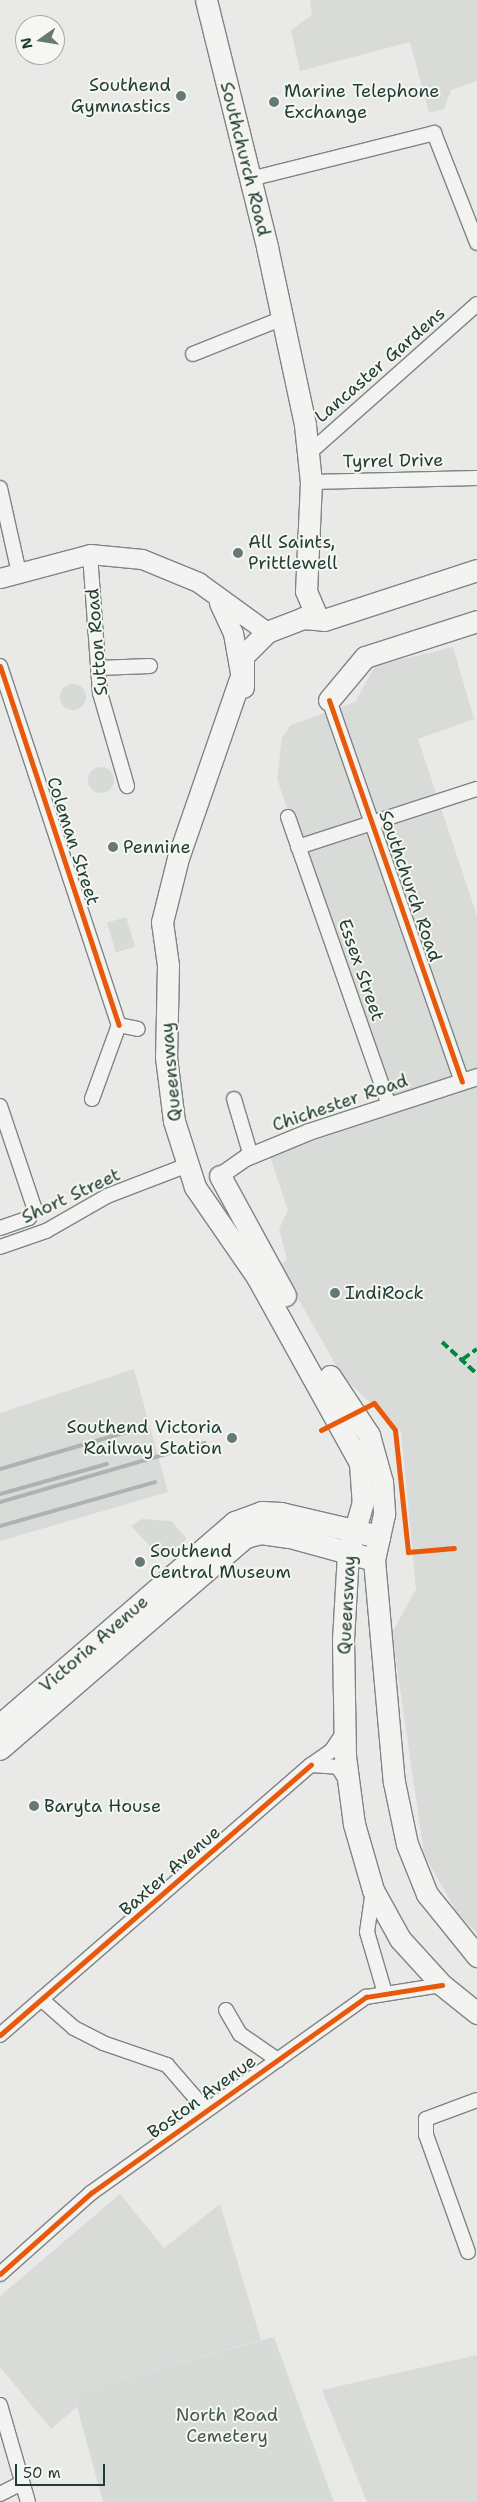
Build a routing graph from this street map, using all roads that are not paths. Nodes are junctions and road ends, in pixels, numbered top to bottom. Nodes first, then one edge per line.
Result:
1 (206, 0) edge
2 (250, 179) junction
3 (477, 243) edge
4 (477, 304) edge
5 (283, 318) junction
6 (194, 354) dead end
7 (308, 454) junction
8 (477, 478) edge
9 (311, 482) junction
10 (1, 494) edge
11 (90, 554) junction
12 (477, 570) edge
13 (19, 572) junction
14 (0, 578) edge
15 (213, 594) junction
16 (321, 620) junction
17 (477, 621) edge
18 (267, 632) junction
19 (0, 666) edge
20 (150, 666) dead end
21 (98, 668) junction
22 (241, 679) junction
23 (329, 700) joint
24 (127, 786) dead end
25 (477, 789) edge
26 (288, 817) dead end
27 (373, 824) junction
28 (298, 847) junction
29 (119, 1025) junction
30 (138, 1029) dead end
31 (470, 1080) edge
32 (92, 1098) dead end
33 (234, 1099) dead end
34 (0, 1106) edge
35 (389, 1106) junction
36 (251, 1156) junction
37 (185, 1166) junction
38 (220, 1176) joint
39 (0, 1228) edge
40 (0, 1247) edge
41 (354, 1530) junction
42 (379, 1537) junction
43 (348, 1553) junction
44 (374, 1560) junction
45 (345, 1730) junction
46 (3, 1738) edge
47 (311, 1765) junction
48 (349, 1785) junction
49 (373, 1890) junction
50 (477, 1956) edge
51 (442, 1985) junction
52 (385, 1992) junction
53 (41, 1999) junction
54 (226, 2010) dead end
55 (477, 2014) edge
56 (0, 2035) edge
57 (278, 2060) junction
58 (477, 2100) edge
59 (206, 2110) junction
60 (468, 2252) dead end
61 (0, 2274) edge
62 (0, 2405) edge
63 (22, 2483) junction
64 (0, 2494) edge
65 (28, 2502) edge

1 - 2 main road, Southchurch Road
2 - 3 street
2 - 5 main road, Southchurch Road
4 - 7 street, Lancaster Gardens
5 - 6 street
5 - 7 main road, Southchurch Road
7 - 9 main road, Southchurch Road
8 - 9 street, Tyrrel Drive
9 - 16 main road, Southchurch Road
10 - 13 street
11 - 13 main road
11 - 15 main road
11 - 21 street, Sutton Road
12 - 16 main road
13 - 14 main road
15 - 18 main road
15 - 22 main road
16 - 18 main road
17 - 23 main road
18 - 22 main road
19 - 29 street, Coleman Street
20 - 21 street
21 - 24 street, Sutton Road
22 - 37 main road, Queensway
23 - 27 street, Southchurch Road
25 - 27 street
26 - 28 street, Essex Street
27 - 28 street
27 - 31 street, Southchurch Road
28 - 35 street, Essex Street
29 - 30 street
29 - 32 street
31 - 35 street, Chichester Road
33 - 36 street
34 - 39 street
35 - 36 street, Chichester Road
36 - 38 street, Chichester Road
37 - 40 street, Short Street
37 - 41 main road, Queensway
38 - 42 main road, Queensway
41 - 42 highway, Victoria Avenue
41 - 43 main road, Queensway
41 - 46 highway, Victoria Avenue
42 - 44 main road, Queensway
43 - 44 highway, Victoria Avenue
43 - 45 main road, Queensway
43 - 46 highway, Victoria Avenue
44 - 50 main road, Queensway
45 - 47 street, Baxter Avenue
45 - 48 main road, Queensway
47 - 48 street
47 - 53 street, Baxter Avenue
48 - 49 main road, Queensway
49 - 51 main road, Queensway
49 - 52 street
51 - 52 street, Boston Avenue
51 - 55 main road, Queensway
52 - 57 street, Boston Avenue
53 - 56 street, Baxter Avenue
53 - 59 street
54 - 57 street
57 - 59 street, Boston Avenue
58 - 60 street
59 - 61 street, Boston Avenue
62 - 63 street
63 - 64 street
63 - 65 street

